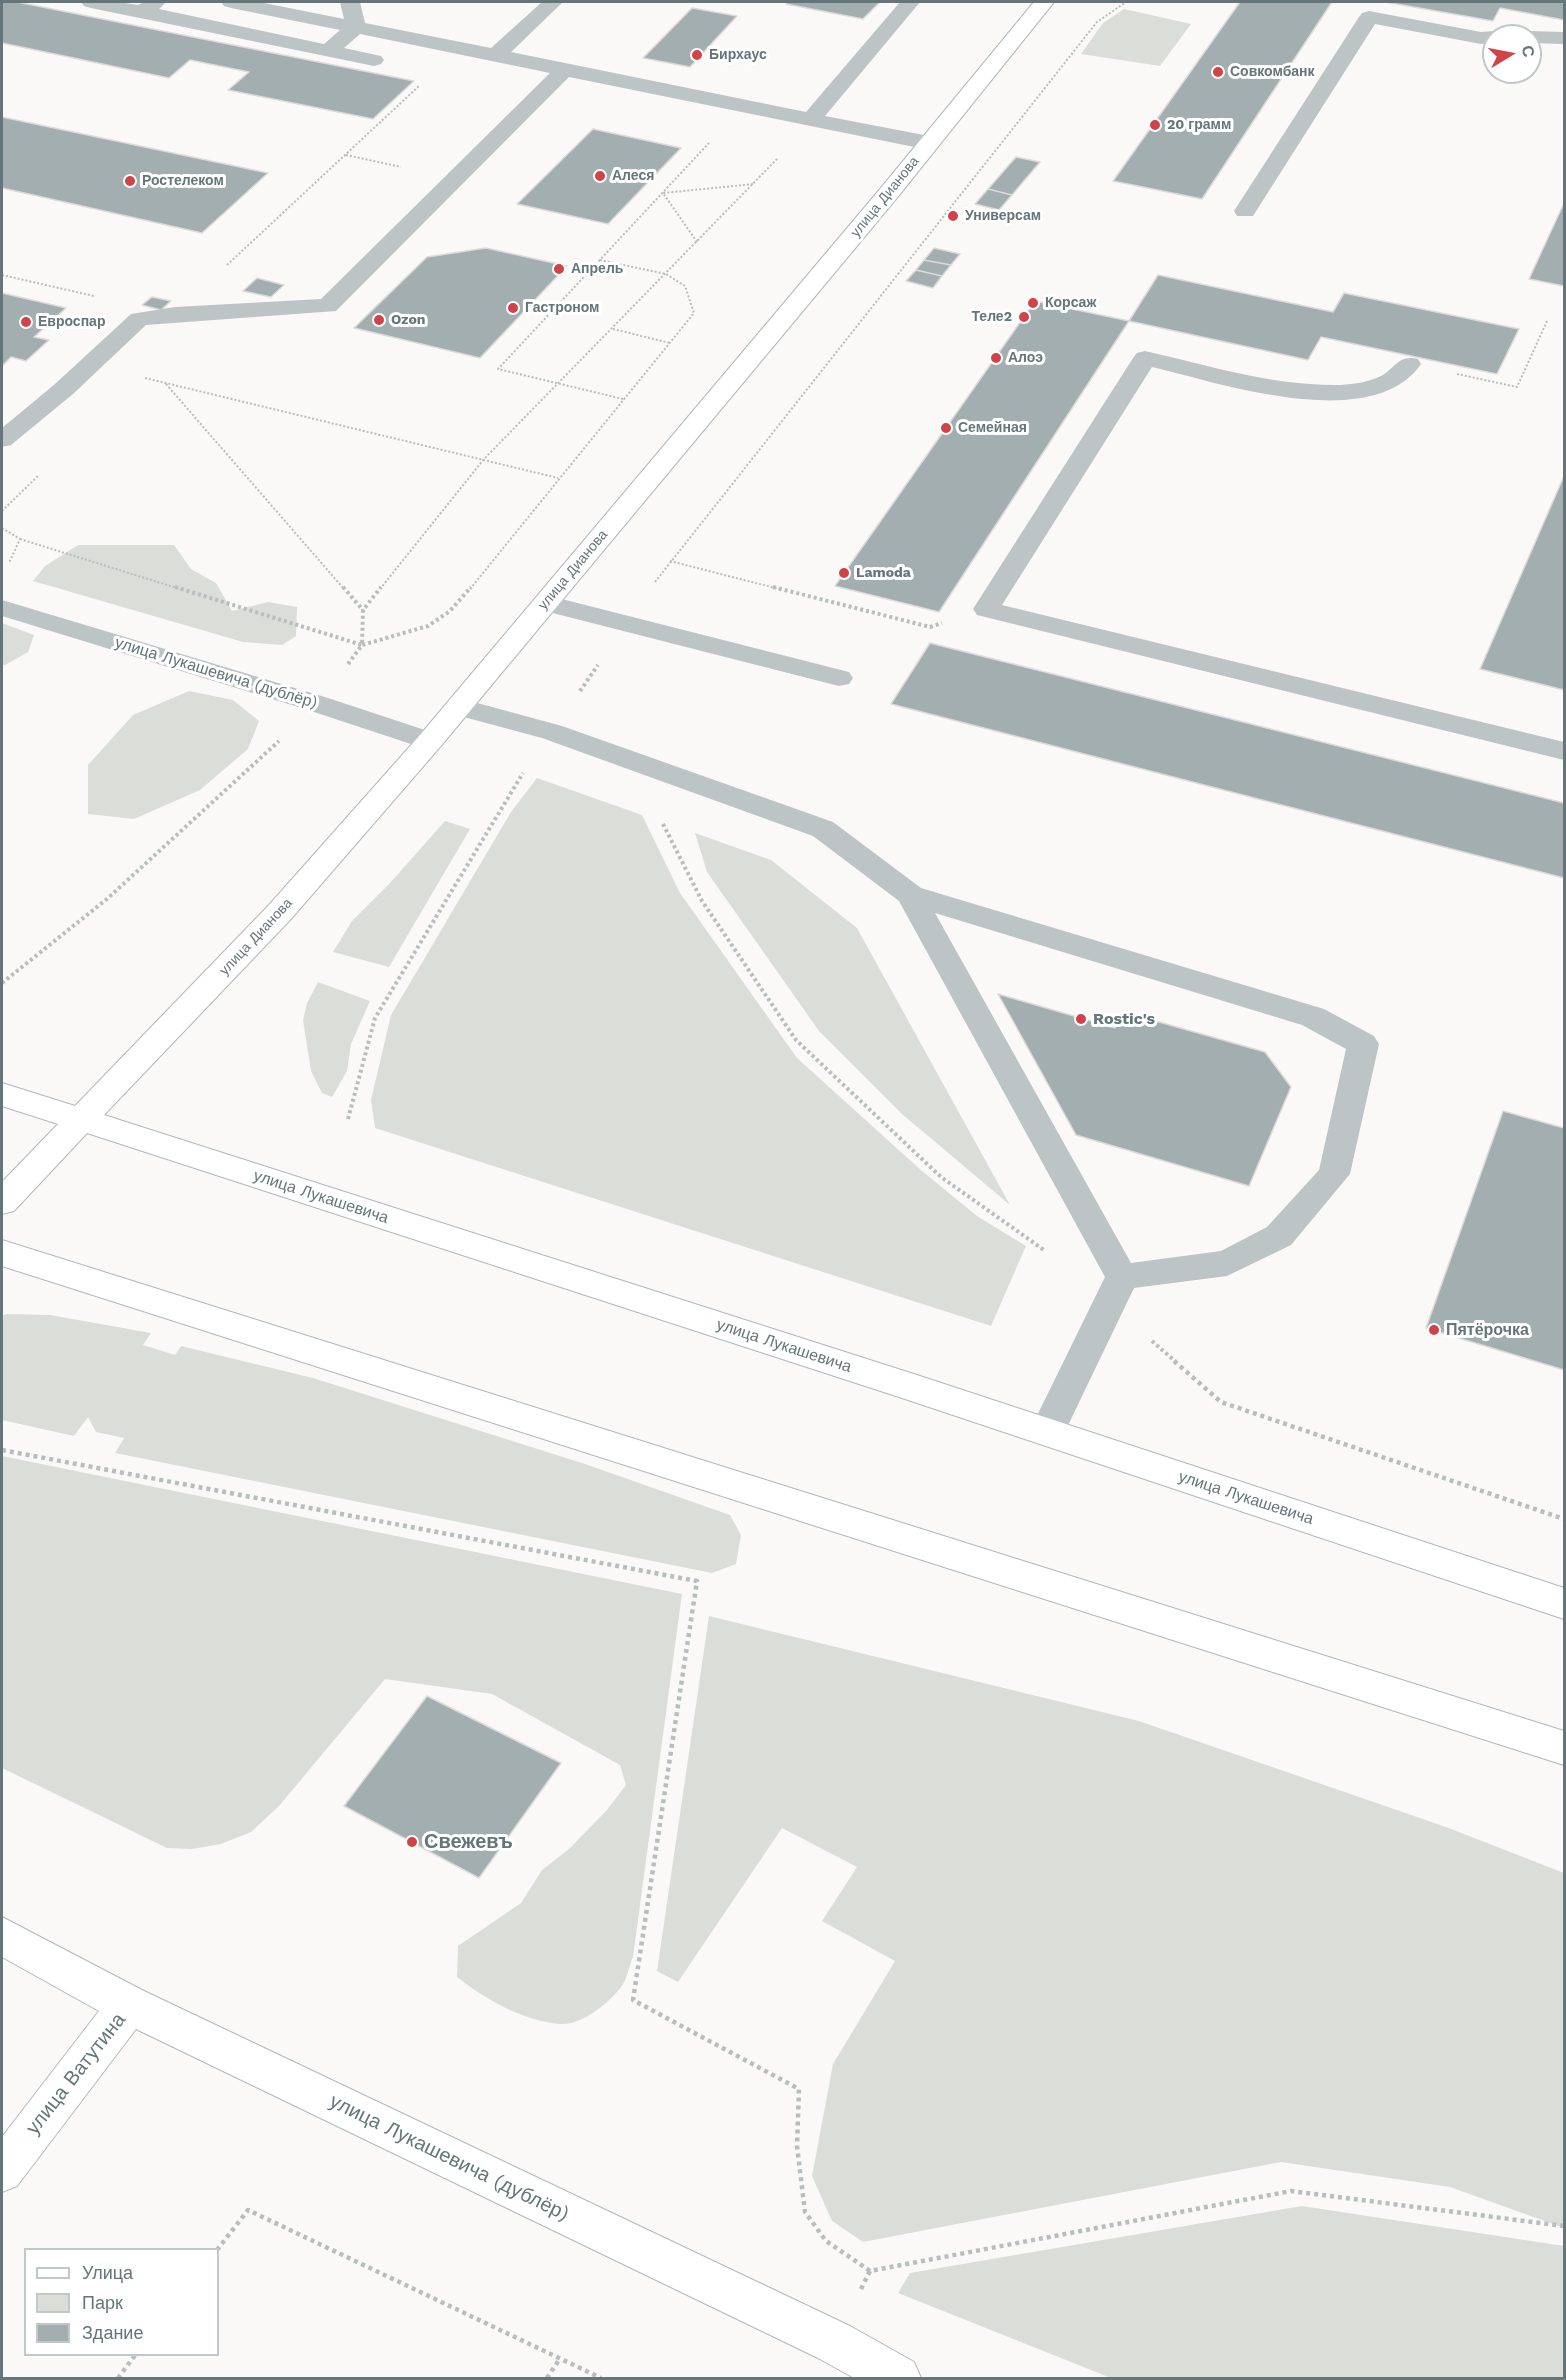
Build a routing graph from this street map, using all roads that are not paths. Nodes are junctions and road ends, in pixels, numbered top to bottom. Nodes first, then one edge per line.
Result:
1 (91, 2) edge
2 (231, 2) edge
3 (350, 2) edge
4 (554, 2) edge
5 (910, 2) edge
6 (1044, 2) edge
7 (149, 7) edge
8 (356, 27) junction
9 (1542, 37) edge
10 (1482, 38) edge
11 (1564, 38) edge
12 (328, 51) junction
13 (496, 55) junction
14 (374, 60) dead end
15 (566, 69) junction
16 (811, 119) junction
17 (928, 143) junction
18 (1245, 211) dead end
19 (1409, 364) road end
20 (2, 440) edge
21 (546, 603) junction
22 (2, 608) edge
23 (839, 678) dead end
24 (459, 707) junction
25 (430, 741) junction
26 (1564, 752) edge
27 (910, 895) junction
28 (2, 1094) edge
29 (82, 1120) junction
30 (2, 1202) edge
31 (2, 1253) edge
32 (1122, 1277) junction
33 (1047, 1432) junction
34 (1564, 1603) edge
35 (1564, 1748) edge
36 (2, 1936) edge
37 (129, 2005) junction
38 (2, 2171) edge
39 (898, 2379) edge

1 - 7 street
2 - 8 street
3 - 8 street
4 - 13 street
5 - 16 street
6 - 17 main road, улица Дианова
7 - 12 street
8 - 12 street
8 - 13 street
9 - 11 street
10 - 18 street
12 - 14 street
13 - 15 street
15 - 16 street
15 - 20 street
16 - 17 street
17 - 21 main road, улица Дианова
19 - 26 street
21 - 23 street
21 - 24 main road, улица Дианова
22 - 25 street, улица Лукашевича (дублёр)
24 - 25 main road, улица Дианова
24 - 27 street
25 - 29 main road, улица Дианова
27 - 32 street
27 - 32 street
28 - 29 main road, улица Лукашевича
29 - 30 main road
29 - 33 main road, улица Лукашевича
31 - 35 main road
32 - 33 street
33 - 34 main road, улица Лукашевича
36 - 37 main road, улица Лукашевича (дублёр)
37 - 38 main road, улица Ватутина
37 - 39 main road, улица Лукашевича (дублёр)

